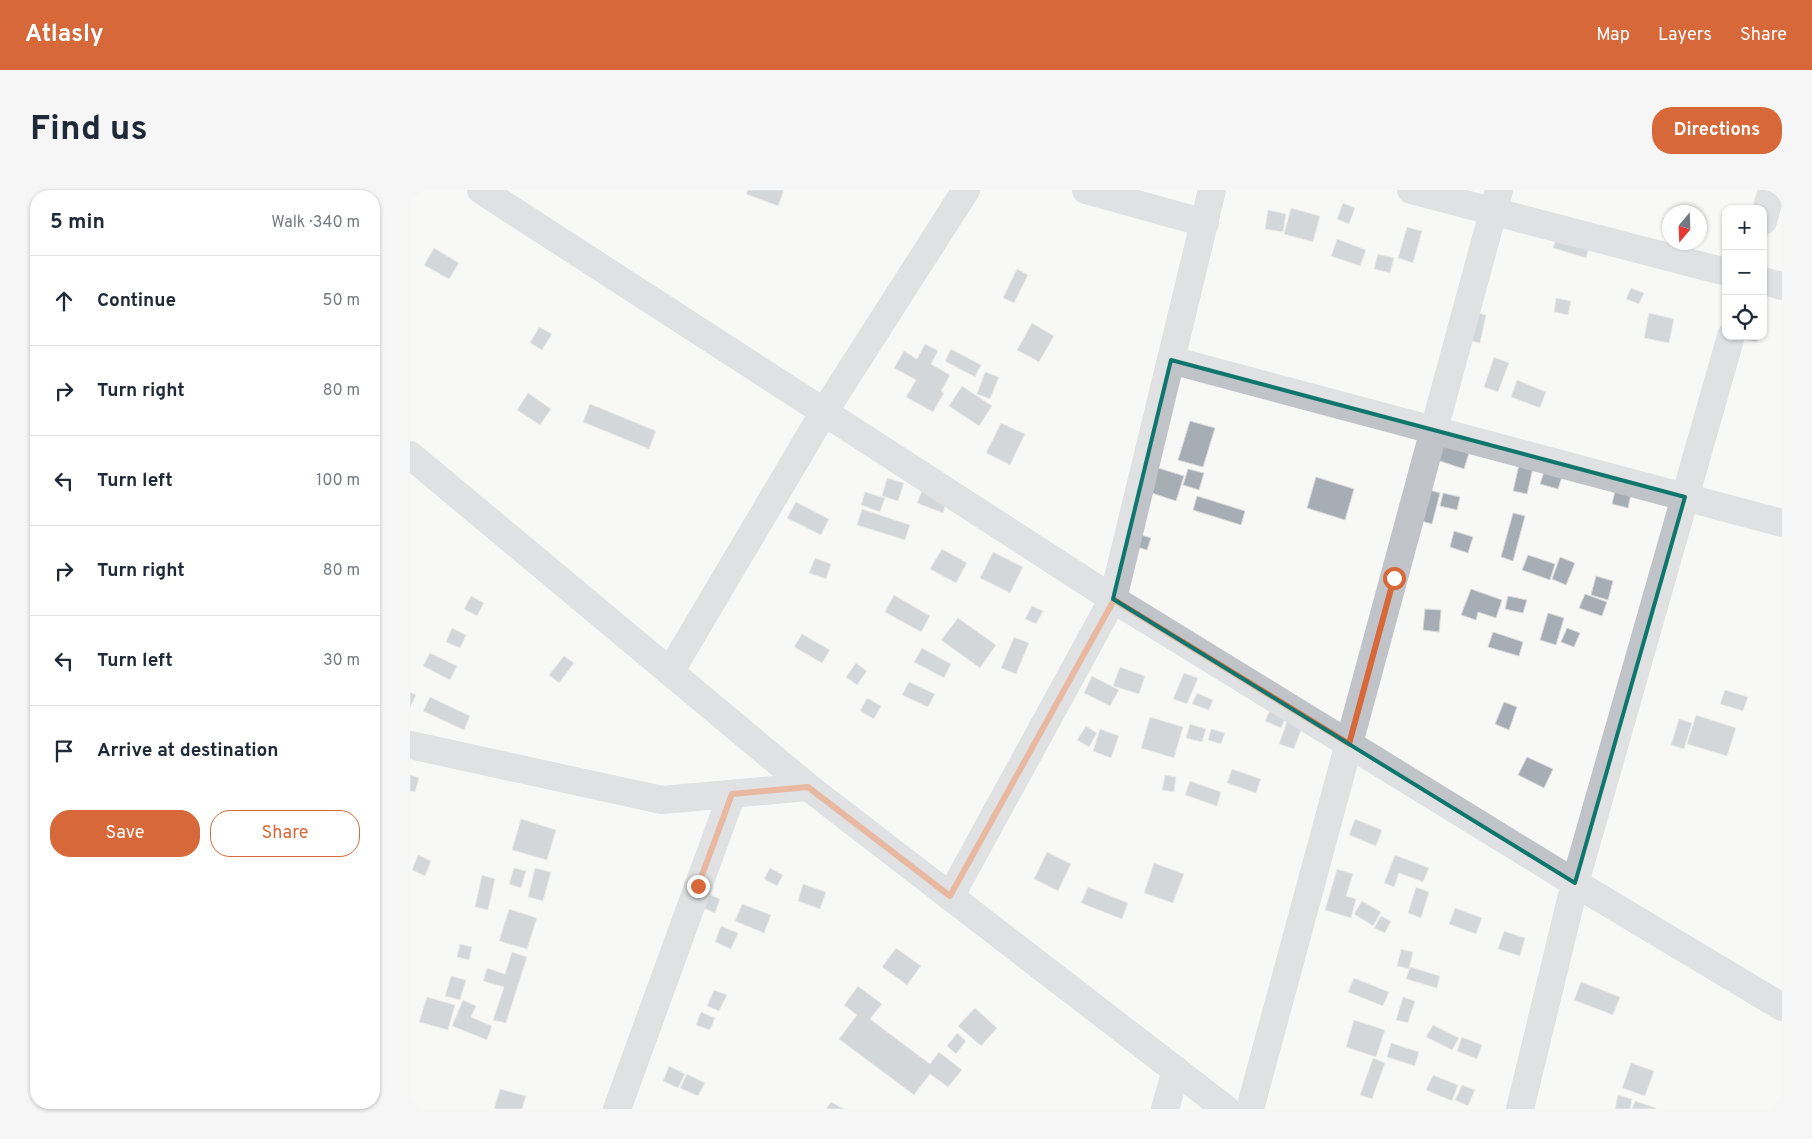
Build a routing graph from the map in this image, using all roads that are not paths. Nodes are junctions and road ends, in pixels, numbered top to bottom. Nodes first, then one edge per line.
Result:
1 (481, 190) edge
2 (966, 190) edge
3 (1086, 190) edge
4 (1212, 190) edge
5 (1411, 190) edge
6 (1772, 190) edge
7 (1496, 201) edge
8 (1767, 207) edge
9 (1204, 223) junction
10 (1722, 271) edge
11 (1767, 282) edge
12 (1782, 286) edge
13 (1730, 340) edge
14 (1171, 360) junction
15 (824, 412) junction
16 (1434, 430) junction
17 (410, 455) edge
18 (1685, 497) junction
19 (1782, 523) edge
20 (1114, 600) junction
21 (670, 672) junction
22 (1349, 744) junction
23 (410, 745) edge
24 (808, 787) junction
25 (732, 794) junction
26 (1575, 883) junction
27 (950, 896) junction
28 (1782, 1007) edge
29 (1176, 1070) junction
30 (617, 1109) edge
31 (1165, 1109) edge
32 (1226, 1109) edge
33 (1250, 1109) edge
34 (1520, 1109) edge

1 - 15 street
2 - 15 street
3 - 9 street
4 - 9 street
5 - 7 street
6 - 8 street
7 - 10 street
7 - 16 street
9 - 14 street
11 - 12 street
13 - 18 street
14 - 16 street
14 - 20 street
15 - 20 street
15 - 21 street
16 - 18 street
16 - 22 street
17 - 21 street
18 - 19 street
18 - 26 street
20 - 22 street
20 - 27 street
21 - 24 street
22 - 26 street
22 - 33 street
23 - 25 street
24 - 25 street
24 - 27 street
25 - 30 street
26 - 28 street
26 - 34 street
27 - 29 street
29 - 31 street
29 - 32 street

